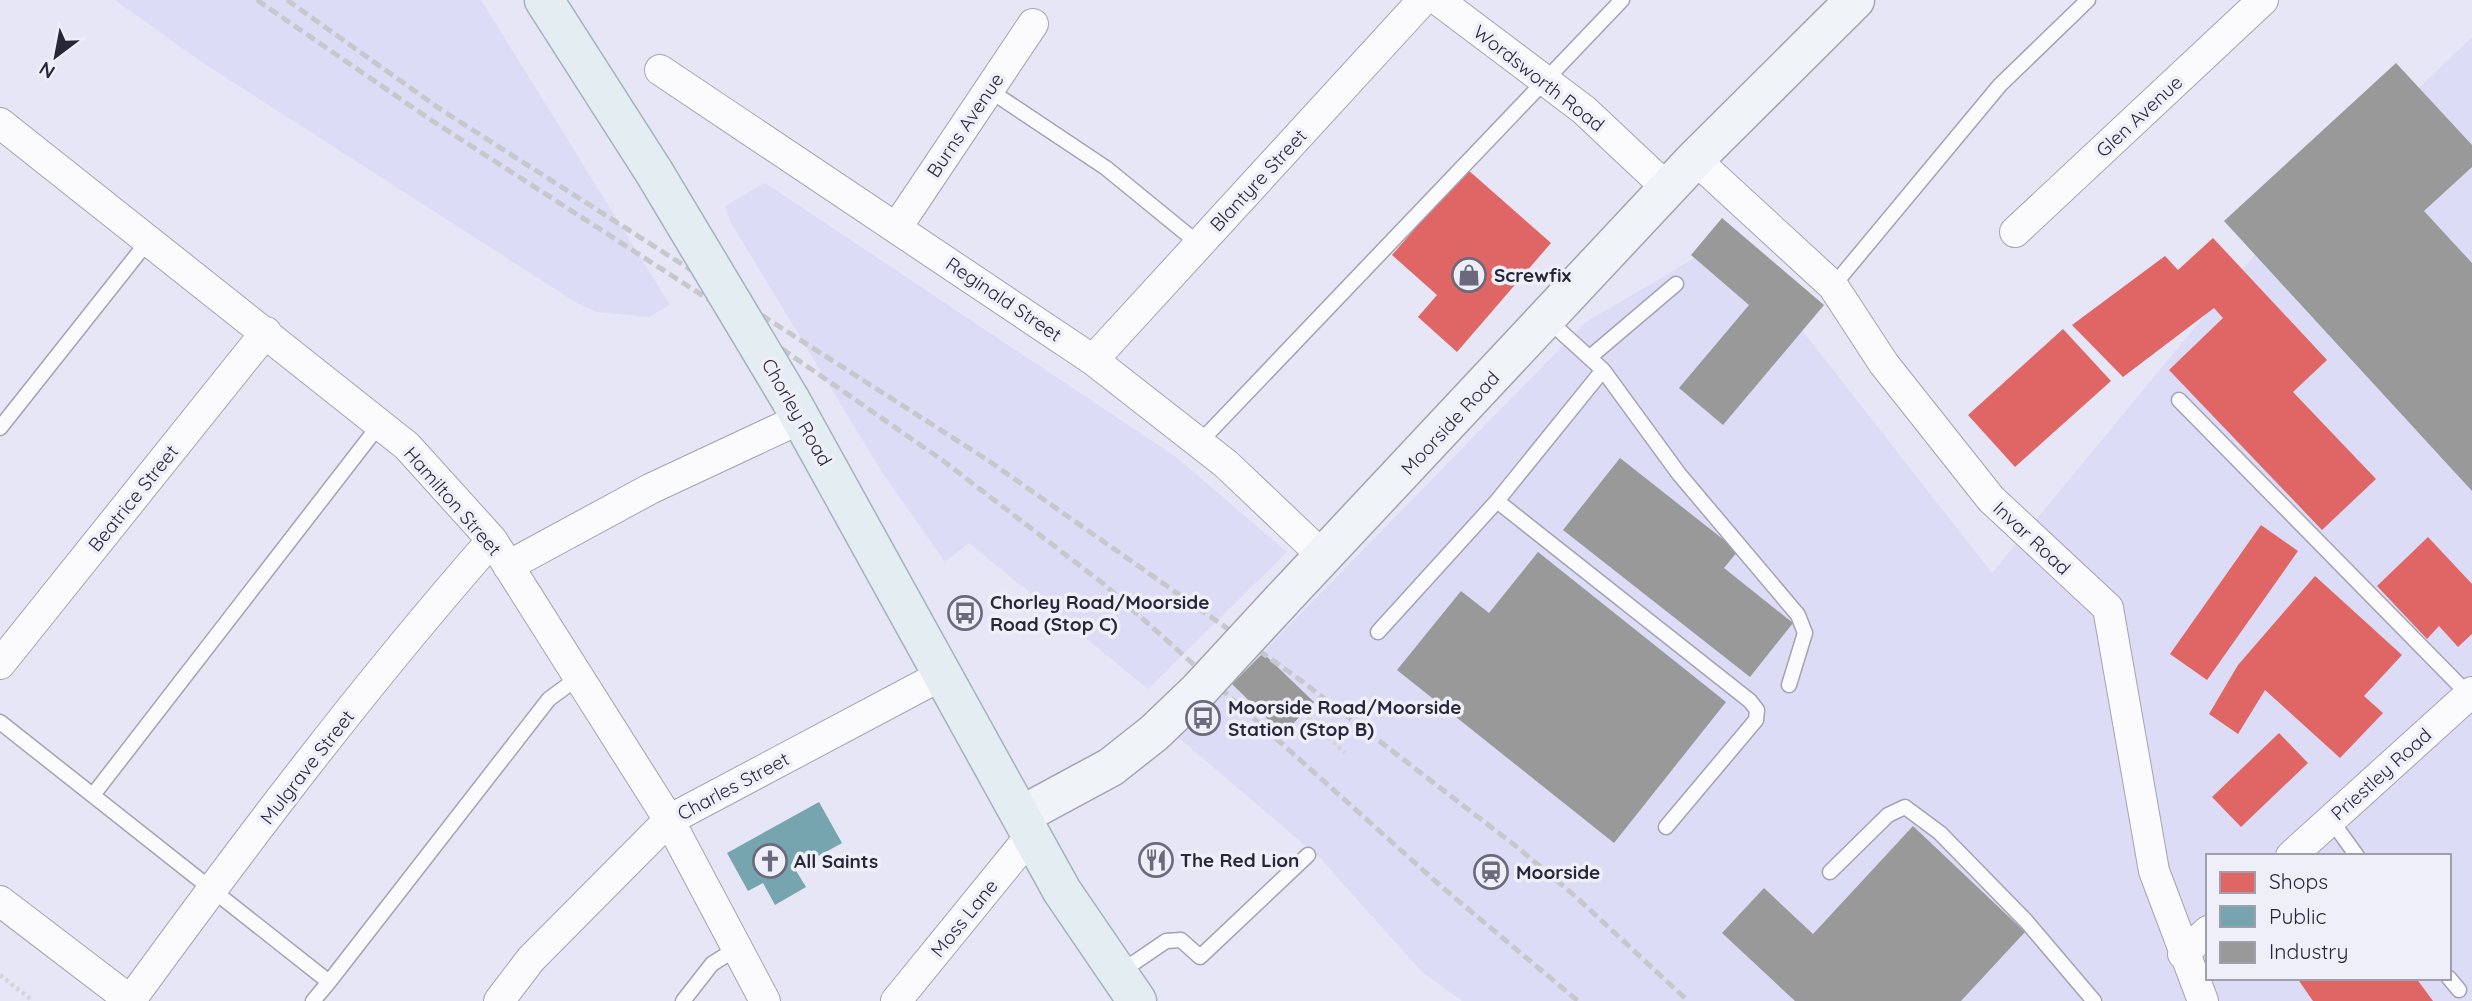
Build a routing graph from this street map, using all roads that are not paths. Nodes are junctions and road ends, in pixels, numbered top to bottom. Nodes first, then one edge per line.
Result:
1 (544, 0) edge
2 (1423, 0) edge
3 (1438, 0) edge
4 (1622, 0) edge
5 (1855, 0) edge
6 (2088, 0) edge
7 (2263, 0) edge
8 (1033, 24) dead end
9 (660, 69) dead end
10 (1547, 82) junction
11 (989, 90) junction
12 (0, 123) edge
13 (1695, 159) junction
14 (1668, 189) junction
15 (897, 227) junction
16 (2015, 232) dead end
17 (148, 241) junction
18 (1199, 244) junction
19 (1676, 284) dead end
20 (1833, 286) junction
21 (1546, 319) junction
22 (266, 332) junction
23 (1590, 357) junction
24 (1093, 360) junction
25 (1603, 370) junction
26 (2179, 400) dead end
27 (796, 408) junction
28 (380, 424) junction
29 (0, 428) edge
30 (1199, 443) junction
31 (1497, 501) junction
32 (492, 540) junction
33 (1325, 558) junction
34 (508, 566) junction
35 (1378, 632) dead end
36 (0, 664) edge
37 (943, 675) junction
38 (579, 677) junction
39 (1788, 685) dead end
40 (2470, 693) edge
41 (0, 722) edge
42 (93, 795) junction
43 (669, 820) junction
44 (2330, 820) junction
45 (1027, 825) junction
46 (1666, 827) dead end
47 (2293, 854) edge
48 (2356, 854) edge
49 (1308, 855) dead end
50 (1830, 872) dead end
51 (212, 889) junction
52 (0, 901) edge
53 (2206, 933) edge
54 (737, 948) junction
55 (2183, 954) junction
56 (2451, 980) edge
57 (328, 982) junction
58 (1128, 988) edge
59 (2459, 990) dead end
60 (2197, 998) edge
61 (131, 1001) edge
62 (313, 1001) edge
63 (499, 1001) edge
64 (683, 1001) edge
65 (765, 1001) edge
66 (897, 1001) edge
67 (2094, 1001) edge

1 - 27 main road, Chorley Road, bridge
2 - 18 street, Blantyre Street
3 - 10 street, Wordsworth Road
4 - 10 lane
5 - 13 street, Moorside Road
6 - 20 lane
7 - 16 street, Glen Avenue
8 - 11 street, Burns Avenue
9 - 15 street, Reginald Street
10 - 14 street, Wordsworth Road
10 - 30 lane
11 - 15 street, Burns Avenue
11 - 18 lane
12 - 17 street, Hamilton Street
13 - 14 street, Moorside Road
13 - 20 street, Invar Road
14 - 21 street, Moorside Road
15 - 24 street, Reginald Street
17 - 22 street, Hamilton Street
17 - 29 lane
18 - 24 street, Blantyre Street
19 - 23 lane
20 - 55 street, Invar Road
21 - 23 lane
21 - 33 street, Moorside Road
22 - 28 street, Hamilton Street
22 - 36 street, Beatrice Street
23 - 25 lane
24 - 30 street, Reginald Street
25 - 31 lane
25 - 39 lane
26 - 40 lane
27 - 34 street
27 - 37 main road, Chorley Road
28 - 32 street, Hamilton Street
28 - 42 lane
30 - 33 street, Reginald Street
31 - 35 lane
31 - 46 lane
32 - 34 street, Hamilton Street
32 - 51 street, Mulgrave Street
33 - 45 street, Moorside Road, bridge
34 - 38 street, Hamilton Street
37 - 43 street, Charles Street
37 - 45 main road, Chorley Road
38 - 43 street, Hamilton Street
38 - 57 lane
40 - 44 street, Priestley Road
41 - 42 lane
42 - 51 lane
43 - 54 street, Hamilton Street
43 - 63 street, Charles Street
44 - 47 street, Priestley Road
44 - 48 lane
45 - 58 main road, Chorley Road
45 - 66 street, Moss Lane
49 - 58 lane
50 - 67 lane
51 - 57 lane
51 - 61 street, Mulgrave Street
52 - 61 street
53 - 55 street
54 - 64 lane
54 - 65 street, Hamilton Street
55 - 60 street, Invar Road
56 - 59 lane
57 - 62 lane

